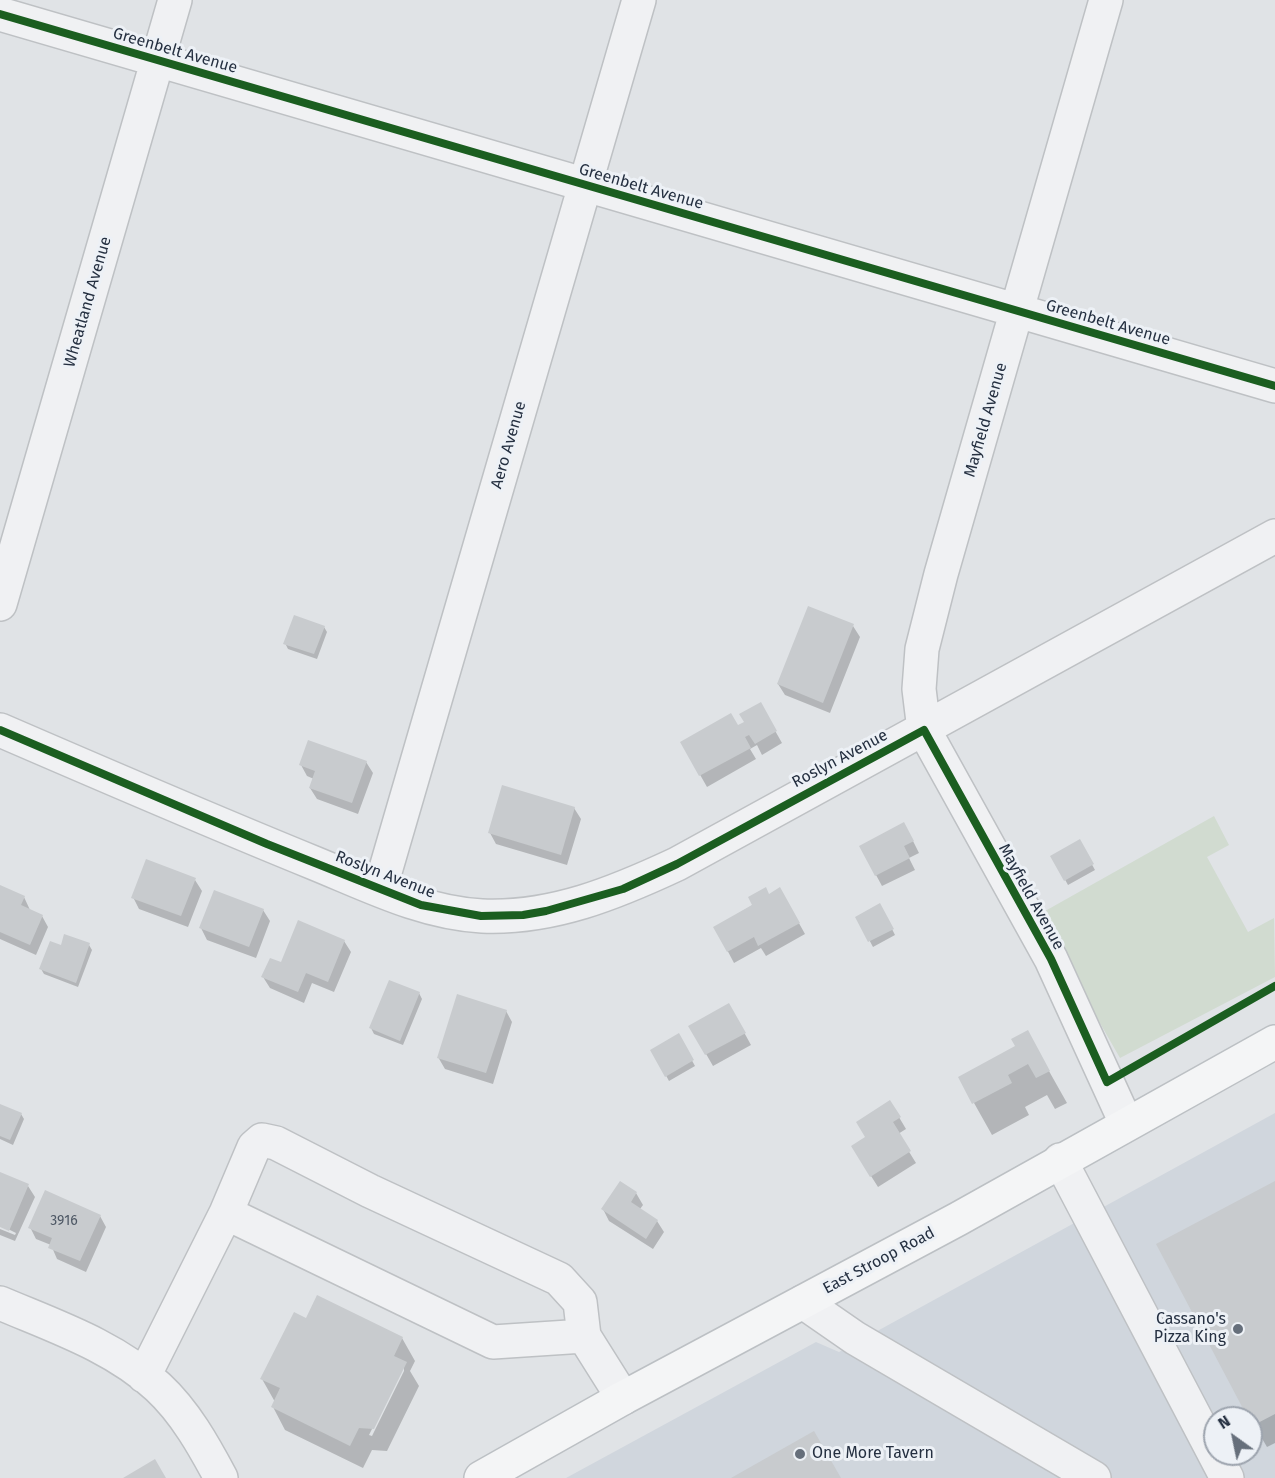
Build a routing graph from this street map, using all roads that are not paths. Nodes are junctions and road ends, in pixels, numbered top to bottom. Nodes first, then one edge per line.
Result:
1 (175, 0) edge
2 (639, 0) edge
3 (1106, 0) edge
4 (0, 14) edge
5 (158, 60) junction
6 (585, 184) junction
7 (1016, 310) junction
8 (1275, 386) edge
9 (1275, 536) edge
10 (0, 604) edge
11 (0, 730) edge
12 (924, 730) junction
13 (380, 889) junction
14 (1275, 1042) edge
15 (1126, 1123) junction
16 (1060, 1160) junction
17 (226, 1213) junction
18 (803, 1302) junction
19 (0, 1303) edge
20 (584, 1336) junction
21 (144, 1376) junction
22 (623, 1398) junction
23 (221, 1478) edge
24 (481, 1478) edge
25 (1094, 1478) edge
26 (1227, 1478) edge

1 - 5 street, Wheatland Avenue
2 - 6 street, Aero Avenue
3 - 7 street, Mayfield Avenue
4 - 5 street, Greenbelt Avenue
5 - 6 street, Greenbelt Avenue
5 - 10 street, Wheatland Avenue
6 - 7 street, Greenbelt Avenue
6 - 13 street, Aero Avenue
7 - 8 street, Greenbelt Avenue
7 - 12 street, Mayfield Avenue
9 - 12 street, Roslyn Avenue
11 - 13 street, Roslyn Avenue
12 - 13 street, Roslyn Avenue
12 - 15 street, Mayfield Avenue
14 - 15 main road, East Stroop Road
15 - 16 main road, East Stroop Road
16 - 18 main road, East Stroop Road
16 - 26 street
17 - 20 street
17 - 20 street
17 - 21 street
18 - 22 main road, East Stroop Road
18 - 25 street
19 - 21 street
20 - 22 street
21 - 23 street
22 - 24 main road, East Stroop Road

